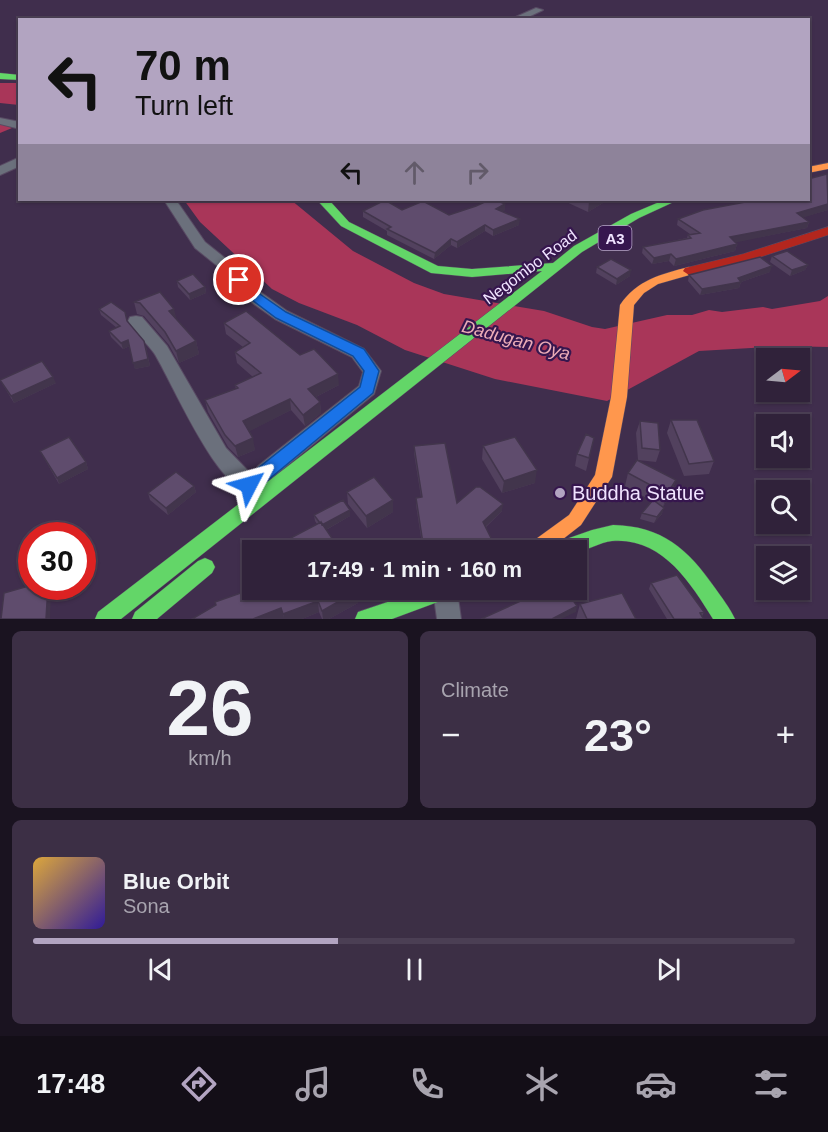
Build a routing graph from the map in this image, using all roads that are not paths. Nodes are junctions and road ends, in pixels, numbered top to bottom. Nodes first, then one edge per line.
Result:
1 (539, 10) dead end
2 (518, 18) edge
3 (0, 76) edge
4 (18, 78) edge
5 (0, 121) edge
6 (18, 126) edge
7 (828, 160) edge
8 (18, 162) edge
9 (810, 164) edge
10 (828, 166) edge
11 (810, 170) edge
12 (0, 171) edge
13 (171, 201) edge
14 (323, 201) edge
15 (661, 201) edge
16 (688, 202) dead end
17 (828, 231) edge
18 (556, 267) junction
19 (536, 287) junction
20 (136, 321) dead end
21 (249, 485) junction
22 (549, 540) edge
23 (587, 541) edge
24 (216, 557) dead end
25 (418, 600) edge
26 (447, 600) edge
27 (128, 602) junction
28 (105, 619) edge
29 (142, 619) edge
30 (365, 619) edge
31 (448, 619) edge
32 (725, 619) edge

1 - 2 street
3 - 4 main road
5 - 6 street
7 - 9 main road
8 - 12 street
10 - 11 main road
13 - 21 street
14 - 18 main road
15 - 18 main road, Negombo Road / A3
16 - 19 main road, Negombo Road / A3
17 - 22 main road
18 - 19 main road, Negombo Road / A3
19 - 27 main road, Negombo Road / A3
20 - 21 street
21 - 27 street
23 - 32 main road
24 - 29 main road
25 - 30 main road
26 - 31 street
27 - 28 main road, Negombo Road / A3

